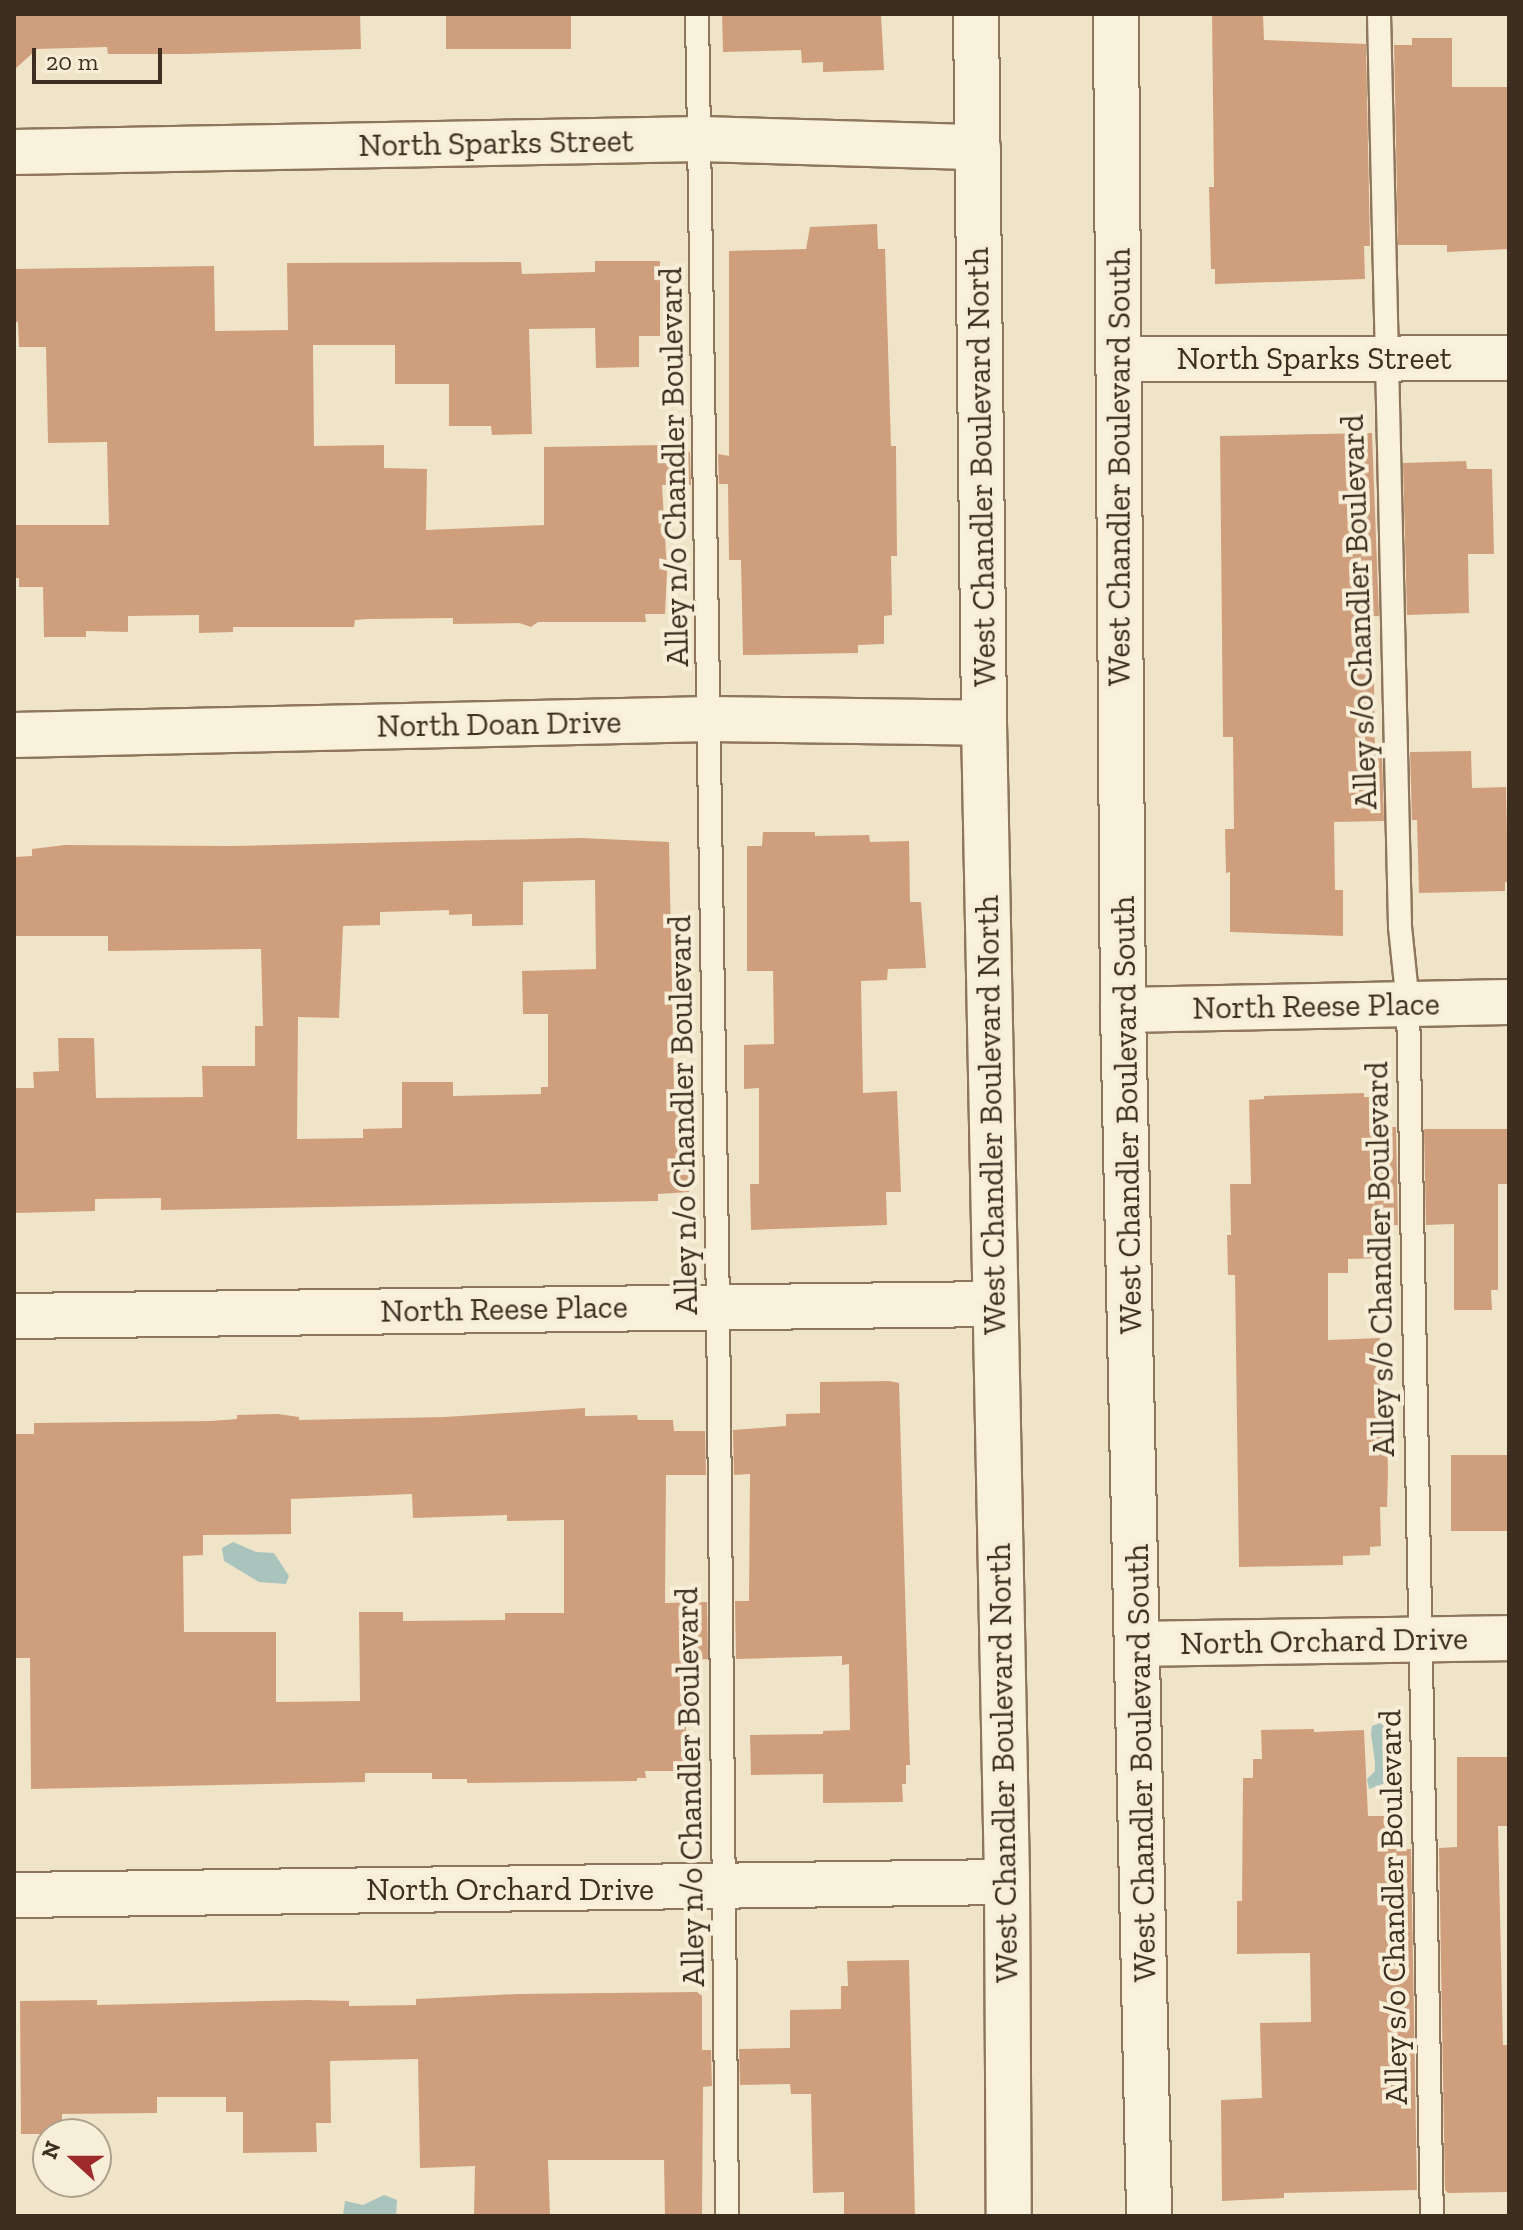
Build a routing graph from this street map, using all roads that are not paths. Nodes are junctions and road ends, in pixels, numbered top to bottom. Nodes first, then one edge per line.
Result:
1 (697, 14) edge
2 (976, 14) edge
3 (1116, 14) edge
4 (1379, 14) edge
5 (701, 139) junction
6 (978, 147) junction
7 (14, 152) edge
8 (1509, 358) edge
9 (1119, 359) junction
10 (1385, 360) junction
11 (710, 719) junction
12 (984, 723) junction
13 (14, 735) edge
14 (1509, 1002) edge
15 (1408, 1004) junction
16 (1123, 1010) junction
17 (994, 1304) junction
18 (718, 1305) junction
19 (14, 1316) edge
20 (1509, 1638) edge
21 (1418, 1640) junction
22 (1139, 1644) junction
23 (1007, 1882) junction
24 (722, 1887) junction
25 (14, 1895) edge
26 (727, 2216) edge
27 (1009, 2216) edge
28 (1149, 2216) edge
29 (1432, 2216) edge

1 - 5 lane, Alley n/o Chandler Boulevard
2 - 6 street, West Chandler Boulevard North
3 - 9 street, West Chandler Boulevard South
4 - 10 lane, Alley s/o Chandler Boulevard
5 - 6 street, North Sparks Street
5 - 7 street, North Sparks Street
5 - 11 lane, Alley n/o Chandler Boulevard
6 - 12 street, West Chandler Boulevard North
8 - 10 street, North Sparks Street
9 - 10 street, North Sparks Street
9 - 16 street, West Chandler Boulevard South
10 - 15 lane, Alley s/o Chandler Boulevard
11 - 12 street, North Doan Drive
11 - 13 street, North Doan Drive
11 - 18 lane, Alley n/o Chandler Boulevard
12 - 17 street, West Chandler Boulevard North
14 - 15 street, North Reese Place
15 - 16 street, North Reese Place
15 - 21 lane, Alley s/o Chandler Boulevard
16 - 22 street, West Chandler Boulevard South
17 - 18 street, North Reese Place
17 - 23 street, West Chandler Boulevard North
18 - 19 street, North Reese Place
18 - 24 lane, Alley n/o Chandler Boulevard
20 - 21 street, North Orchard Drive
21 - 22 street, North Orchard Drive
21 - 29 lane, Alley s/o Chandler Boulevard
22 - 28 street, West Chandler Boulevard South
23 - 24 street, North Orchard Drive
23 - 27 street, West Chandler Boulevard North
24 - 25 street, North Orchard Drive
24 - 26 lane, Alley n/o Chandler Boulevard

